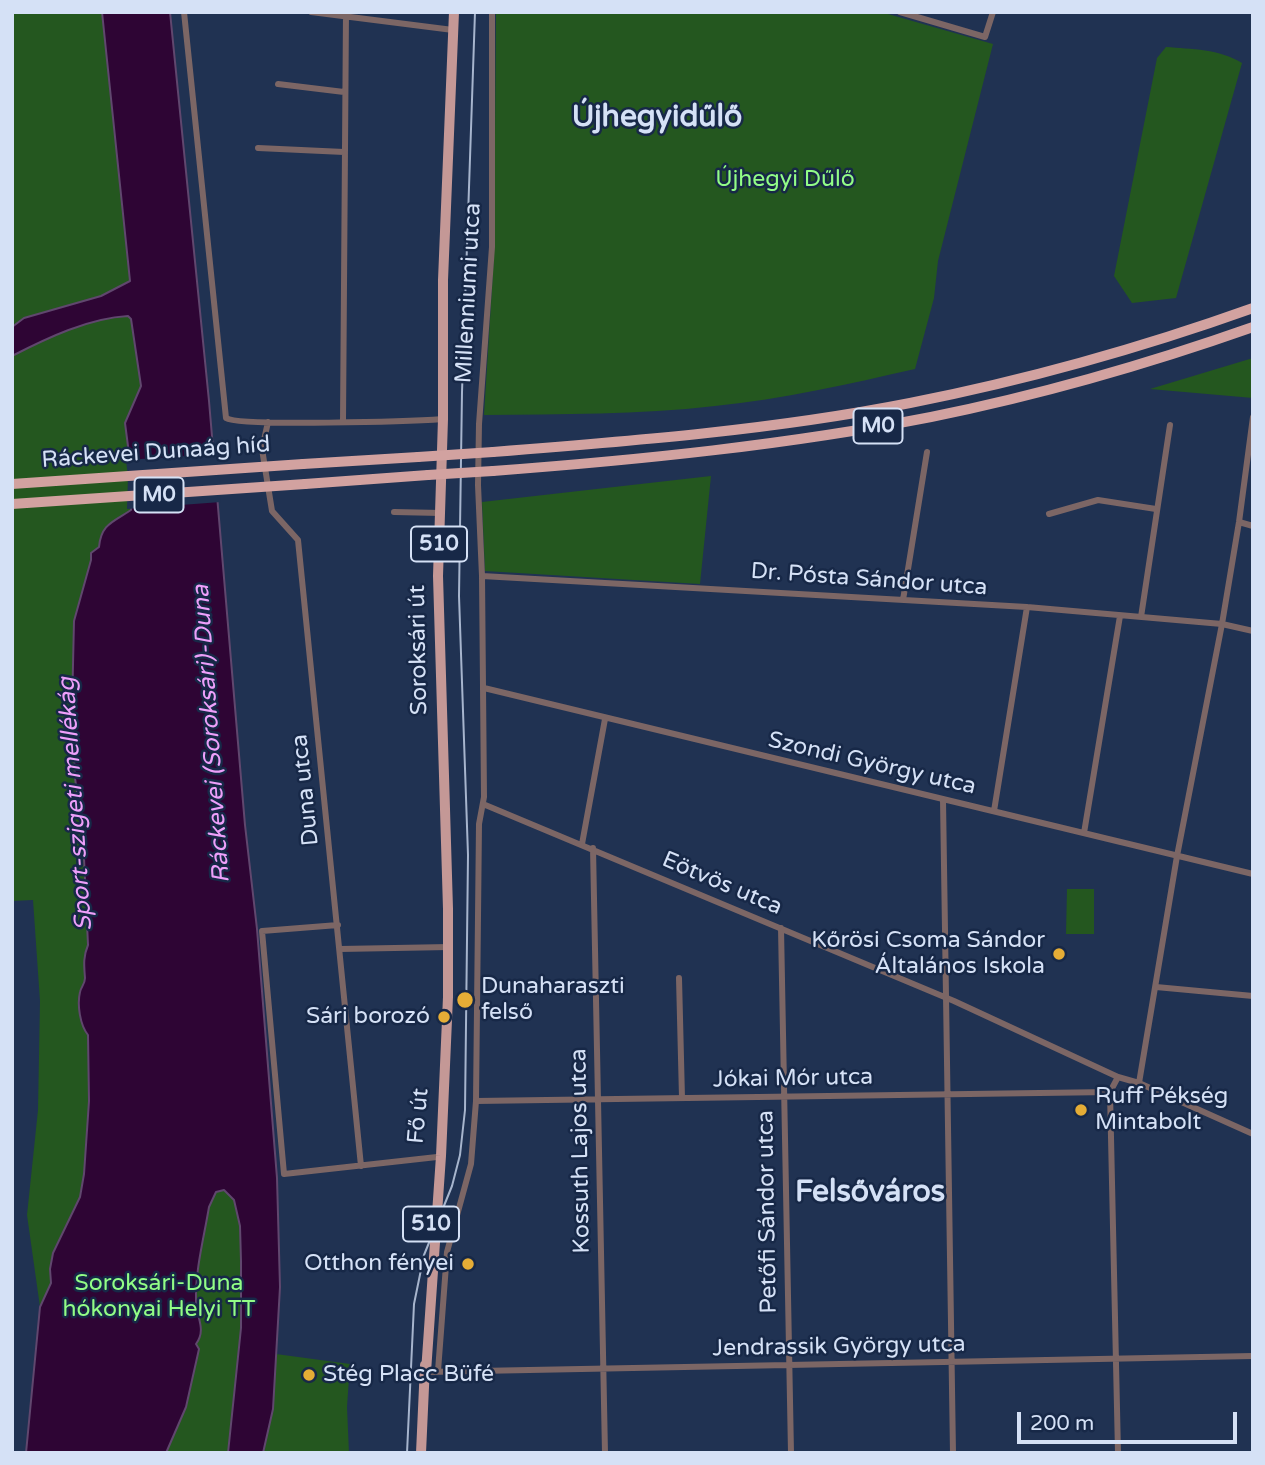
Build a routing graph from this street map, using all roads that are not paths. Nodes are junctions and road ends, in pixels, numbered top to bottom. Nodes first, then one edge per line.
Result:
1 (184, 12) edge
2 (311, 12) edge
3 (454, 12) edge
4 (492, 12) edge
5 (900, 12) edge
6 (993, 12) edge
7 (346, 15) edge
8 (453, 30) junction
9 (278, 84) dead end
10 (344, 92) junction
11 (258, 148) dead end
12 (344, 152) junction
13 (1253, 308) edge
14 (1253, 327) edge
15 (1253, 417) edge
16 (443, 419) junction
17 (343, 421) junction
18 (268, 422) junction
19 (1170, 425) dead end
20 (927, 452) dead end
21 (12, 484) edge
22 (12, 504) edge
23 (1156, 509) junction
24 (394, 512) dead end
25 (441, 513) junction
26 (1049, 514) dead end
27 (1239, 522) junction
28 (1253, 527) edge
29 (482, 576) junction
30 (903, 600) junction
31 (1027, 607) junction
32 (1120, 616) junction
33 (1141, 617) junction
34 (1222, 624) junction
35 (1253, 631) edge
36 (484, 688) junction
37 (605, 719) junction
38 (943, 800) junction
39 (483, 804) junction
40 (994, 811) junction
41 (1084, 833) junction
42 (582, 844) junction
43 (593, 848) junction
44 (1177, 856) junction
45 (1253, 874) edge
46 (338, 925) junction
47 (781, 928) junction
48 (449, 947) junction
49 (340, 949) junction
50 (679, 978) dead end
51 (1156, 987) junction
52 (1253, 996) edge
53 (945, 998) junction
54 (444, 1077) junction
55 (1118, 1077) junction
56 (1139, 1083) junction
57 (1110, 1092) junction
58 (947, 1094) junction
59 (783, 1097) junction
60 (682, 1098) junction
61 (596, 1100) junction
62 (476, 1101) junction
63 (1253, 1134) edge
64 (437, 1157) junction
65 (361, 1166) junction
66 (1253, 1356) edge
67 (1116, 1359) junction
68 (950, 1363) junction
69 (789, 1367) junction
70 (604, 1368) junction
71 (432, 1372) junction
72 (421, 1453) edge
73 (605, 1453) edge
74 (791, 1453) edge
75 (953, 1453) edge
76 (1118, 1453) edge

1 - 18 street
2 - 7 street
3 - 8 main road, Soroksári út / 510
4 - 29 street, Millenniumi utca
5 - 6 street
7 - 8 street
7 - 10 street
8 - 16 main road, Soroksári út / 510
9 - 10 street
10 - 12 street
11 - 12 street
12 - 17 street
13 - 21 highway, Ráckevei Dunaág híd / M0, bridge
14 - 22 highway, Ráckevei Dunaág híd / M0, bridge
15 - 27 street
16 - 17 street
16 - 25 main road, Soroksári út / 510
17 - 18 street
18 - 46 street, Duna utca
19 - 23 street
20 - 30 street
23 - 26 street
23 - 33 street
24 - 25 street
25 - 48 main road, Soroksári út / 510
27 - 28 street
27 - 34 street
29 - 30 street, Dr. Pósta Sándor utca
29 - 36 street, Millenniumi utca
30 - 31 street, Dr. Pósta Sándor utca
31 - 32 street, Dr. Pósta Sándor utca
31 - 40 street
32 - 33 street, Dr. Pósta Sándor utca
32 - 41 street
33 - 34 street, Dr. Pósta Sándor utca
34 - 35 street, Dr. Pósta Sándor utca
34 - 44 street
36 - 37 street, Szondi György utca
36 - 39 street, Fő út
37 - 38 street, Szondi György utca
37 - 42 street
38 - 40 street, Szondi György utca
38 - 53 street
39 - 42 street, Eötvös utca
39 - 62 street, Fő út
40 - 41 street, Szondi György utca
41 - 44 street, Szondi György utca
42 - 43 street, Eötvös utca
43 - 47 street, Eötvös utca
43 - 61 street, Kossuth Lajos utca
44 - 45 street, Szondi György utca
44 - 51 street
46 - 49 street, Duna utca
46 - 65 street
47 - 53 street, Eötvös utca
47 - 59 street, Petőfi Sándor utca
48 - 49 street
48 - 54 main road, Soroksári út / 510
49 - 65 street, Duna utca
50 - 60 street
51 - 52 street
51 - 56 street
53 - 55 street, Eötvös utca
53 - 58 street
54 - 64 main road, Fő út / 510
54 - 71 main road, Fő út / 510
55 - 56 street, Eötvös utca
55 - 57 street
56 - 63 street, Eötvös utca
57 - 58 street, Jókai Mór utca
57 - 67 street
58 - 59 street, Jókai Mór utca
58 - 68 street
59 - 60 street, Jókai Mór utca
59 - 69 street, Petőfi Sándor utca
60 - 61 street, Jókai Mór utca
61 - 62 street, Jókai Mór utca
61 - 70 street, Kossuth Lajos utca
62 - 71 street, Fő út
64 - 65 street
64 - 71 main road, Fő út / 510
66 - 67 street, Jendrassik György utca
67 - 68 street, Jendrassik György utca
67 - 76 street
68 - 69 street, Jendrassik György utca
68 - 75 street
69 - 70 street, Jendrassik György utca
69 - 74 street, Petőfi Sándor utca
70 - 71 street, Jendrassik György utca
70 - 73 street, Kossuth Lajos utca
71 - 72 main road, Fő út / 510

